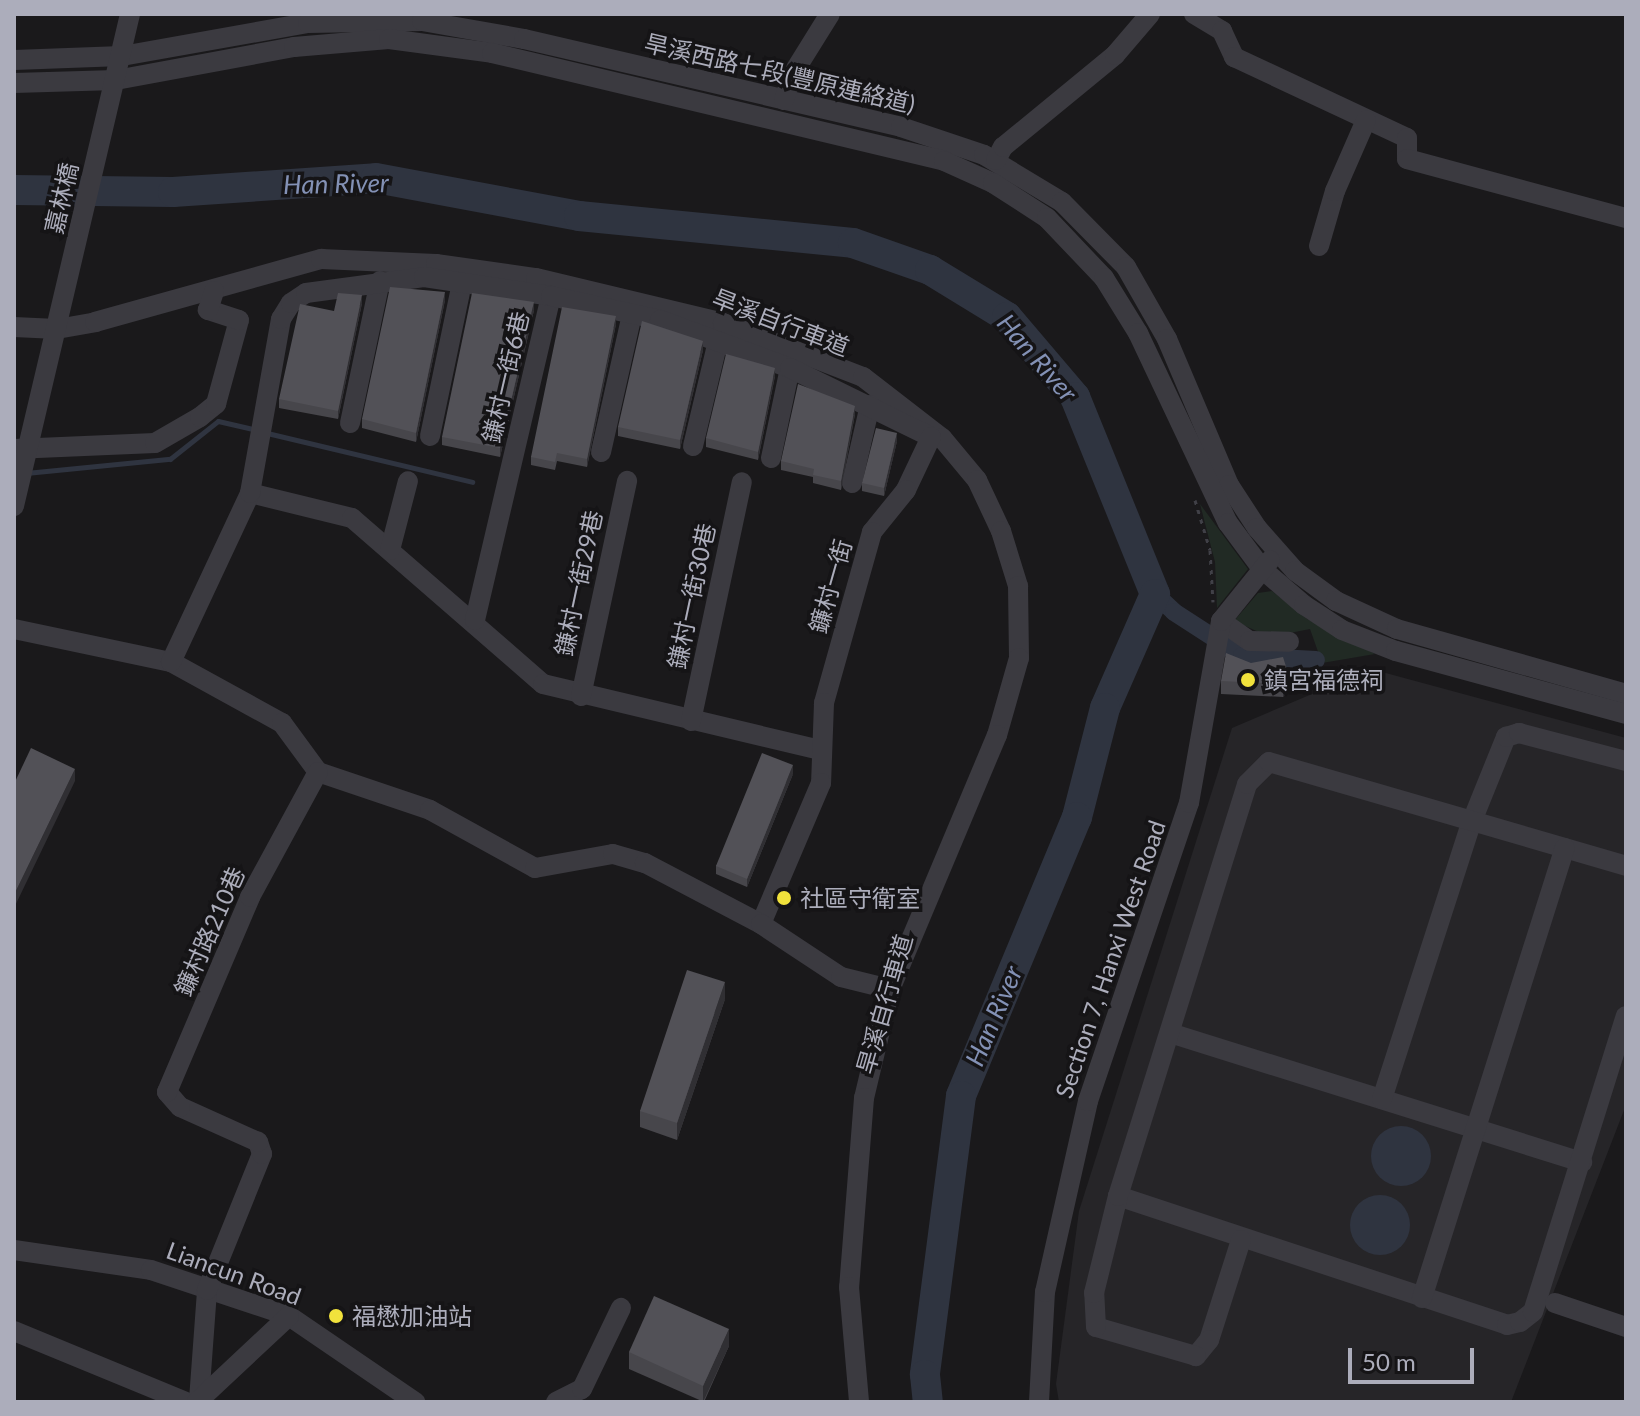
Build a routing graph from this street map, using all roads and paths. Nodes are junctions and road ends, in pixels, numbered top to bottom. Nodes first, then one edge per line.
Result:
1 (130, 14) edge
2 (830, 14) edge
3 (1150, 14) edge
4 (1194, 14) edge
5 (122, 56) junction
6 (14, 60) edge
7 (116, 80) junction
8 (14, 83) edge
9 (784, 100) junction
10 (1366, 120) junction
11 (996, 160) junction
12 (1626, 218) edge
13 (1319, 246) dead end
14 (380, 281) junction
15 (462, 283) junction
16 (214, 291) junction
17 (551, 296) junction
18 (632, 314) junction
19 (14, 327) edge
20 (57, 329) junction
21 (718, 341) junction
22 (790, 368) junction
23 (870, 405) junction
24 (350, 423) dead end
25 (430, 436) dead end
26 (693, 446) dead end
27 (22, 448) edge
28 (601, 452) dead end
29 (771, 458) dead end
30 (408, 481) dead end
31 (627, 481) dead end
32 (742, 482) dead end
33 (852, 483) dead end
34 (250, 493) junction
35 (1192, 493) dead end
36 (14, 506) edge
37 (390, 550) junction
38 (1276, 552) junction
39 (1262, 569) junction
40 (475, 620) junction
41 (14, 629) edge
42 (1219, 635) junction
43 (1289, 642) dead end
44 (171, 662) junction
45 (1626, 694) edge
46 (581, 696) junction
47 (1626, 714) edge
48 (691, 721) junction
49 (820, 750) junction
50 (1626, 761) edge
51 (318, 772) junction
52 (1472, 821) junction
53 (1565, 848) junction
54 (1626, 866) edge
55 (761, 924) junction
56 (890, 989) junction
57 (1626, 1016) edge
58 (1170, 1033) junction
59 (1382, 1099) junction
60 (1475, 1128) junction
61 (1582, 1162) junction
62 (1118, 1196) junction
63 (1241, 1240) junction
64 (14, 1250) edge
65 (207, 1290) junction
66 (1422, 1298) junction
67 (1555, 1303) dead end
68 (621, 1308) dead end
69 (289, 1316) junction
70 (1626, 1327) edge
71 (14, 1331) edge
72 (194, 1401) edge
73 (415, 1402) edge
74 (556, 1402) edge
75 (859, 1402) edge
76 (1039, 1402) edge

1 - 5 street, 嘉林橋
2 - 9 street
3 - 11 street
4 - 10 street
5 - 6 street, 旱溪西路七段(豐原連絡道)
5 - 7 street, 嘉林橋
5 - 9 street, 旱溪西路七段(豐原連絡道)
7 - 8 street, 旱溪西路七段(豐原連絡道)
7 - 20 street, 嘉林橋
7 - 39 street, 旱溪西路七段(豐原連絡道)
9 - 11 street, 旱溪西路七段(豐原連絡道)
10 - 12 street
10 - 13 street
11 - 38 street, 旱溪西路七段(豐原連絡道)
14 - 15 street, 鐮村一街
14 - 24 street
14 - 34 street, 鐮村一街
15 - 17 street, 鐮村一街
15 - 25 street
16 - 20 street
16 - 27 street
16 - 56 street
17 - 18 street, 鐮村一街
17 - 40 street, 鎌村一街6巷
18 - 21 street, 鐮村一街
18 - 28 street
19 - 20 street
20 - 27 street, 嘉林橋
21 - 22 street, 鐮村一街
21 - 26 street
22 - 23 street, 鐮村一街
22 - 29 street
23 - 33 street
23 - 49 street, 鐮村一街
27 - 36 street, 嘉林橋
30 - 37 street
31 - 46 street, 鎌村一街29巷
32 - 48 street, 鎌村一街30巷
34 - 37 street
34 - 44 street, 鐮村一街
35 - 42 path
37 - 40 street
38 - 39 street, Section 7, Hanxi West Road
38 - 45 street, 旱溪西路七段(豐原連絡道)
39 - 42 street, Section 7, Hanxi West Road
39 - 47 street, 旱溪西路七段(豐原連絡道)
40 - 46 street
41 - 44 street
42 - 43 street
42 - 76 street, Section 7, Hanxi West Road
44 - 51 street
46 - 48 street
48 - 49 street
49 - 55 street
50 - 52 street
51 - 55 street
51 - 65 street, 鐮村路210巷
52 - 53 street
52 - 58 street
52 - 59 street
53 - 54 street
53 - 60 street
55 - 56 street
56 - 75 street
57 - 61 street
58 - 59 street
58 - 62 street
59 - 60 street
60 - 61 street
60 - 66 street
61 - 66 street
62 - 63 street
62 - 63 street
63 - 66 street
64 - 65 street, Liancun Road
65 - 69 street, Liancun Road
65 - 72 street, 鐮村路210巷
67 - 70 street
68 - 74 street
69 - 72 street
69 - 73 street, Liancun Road
71 - 72 street

